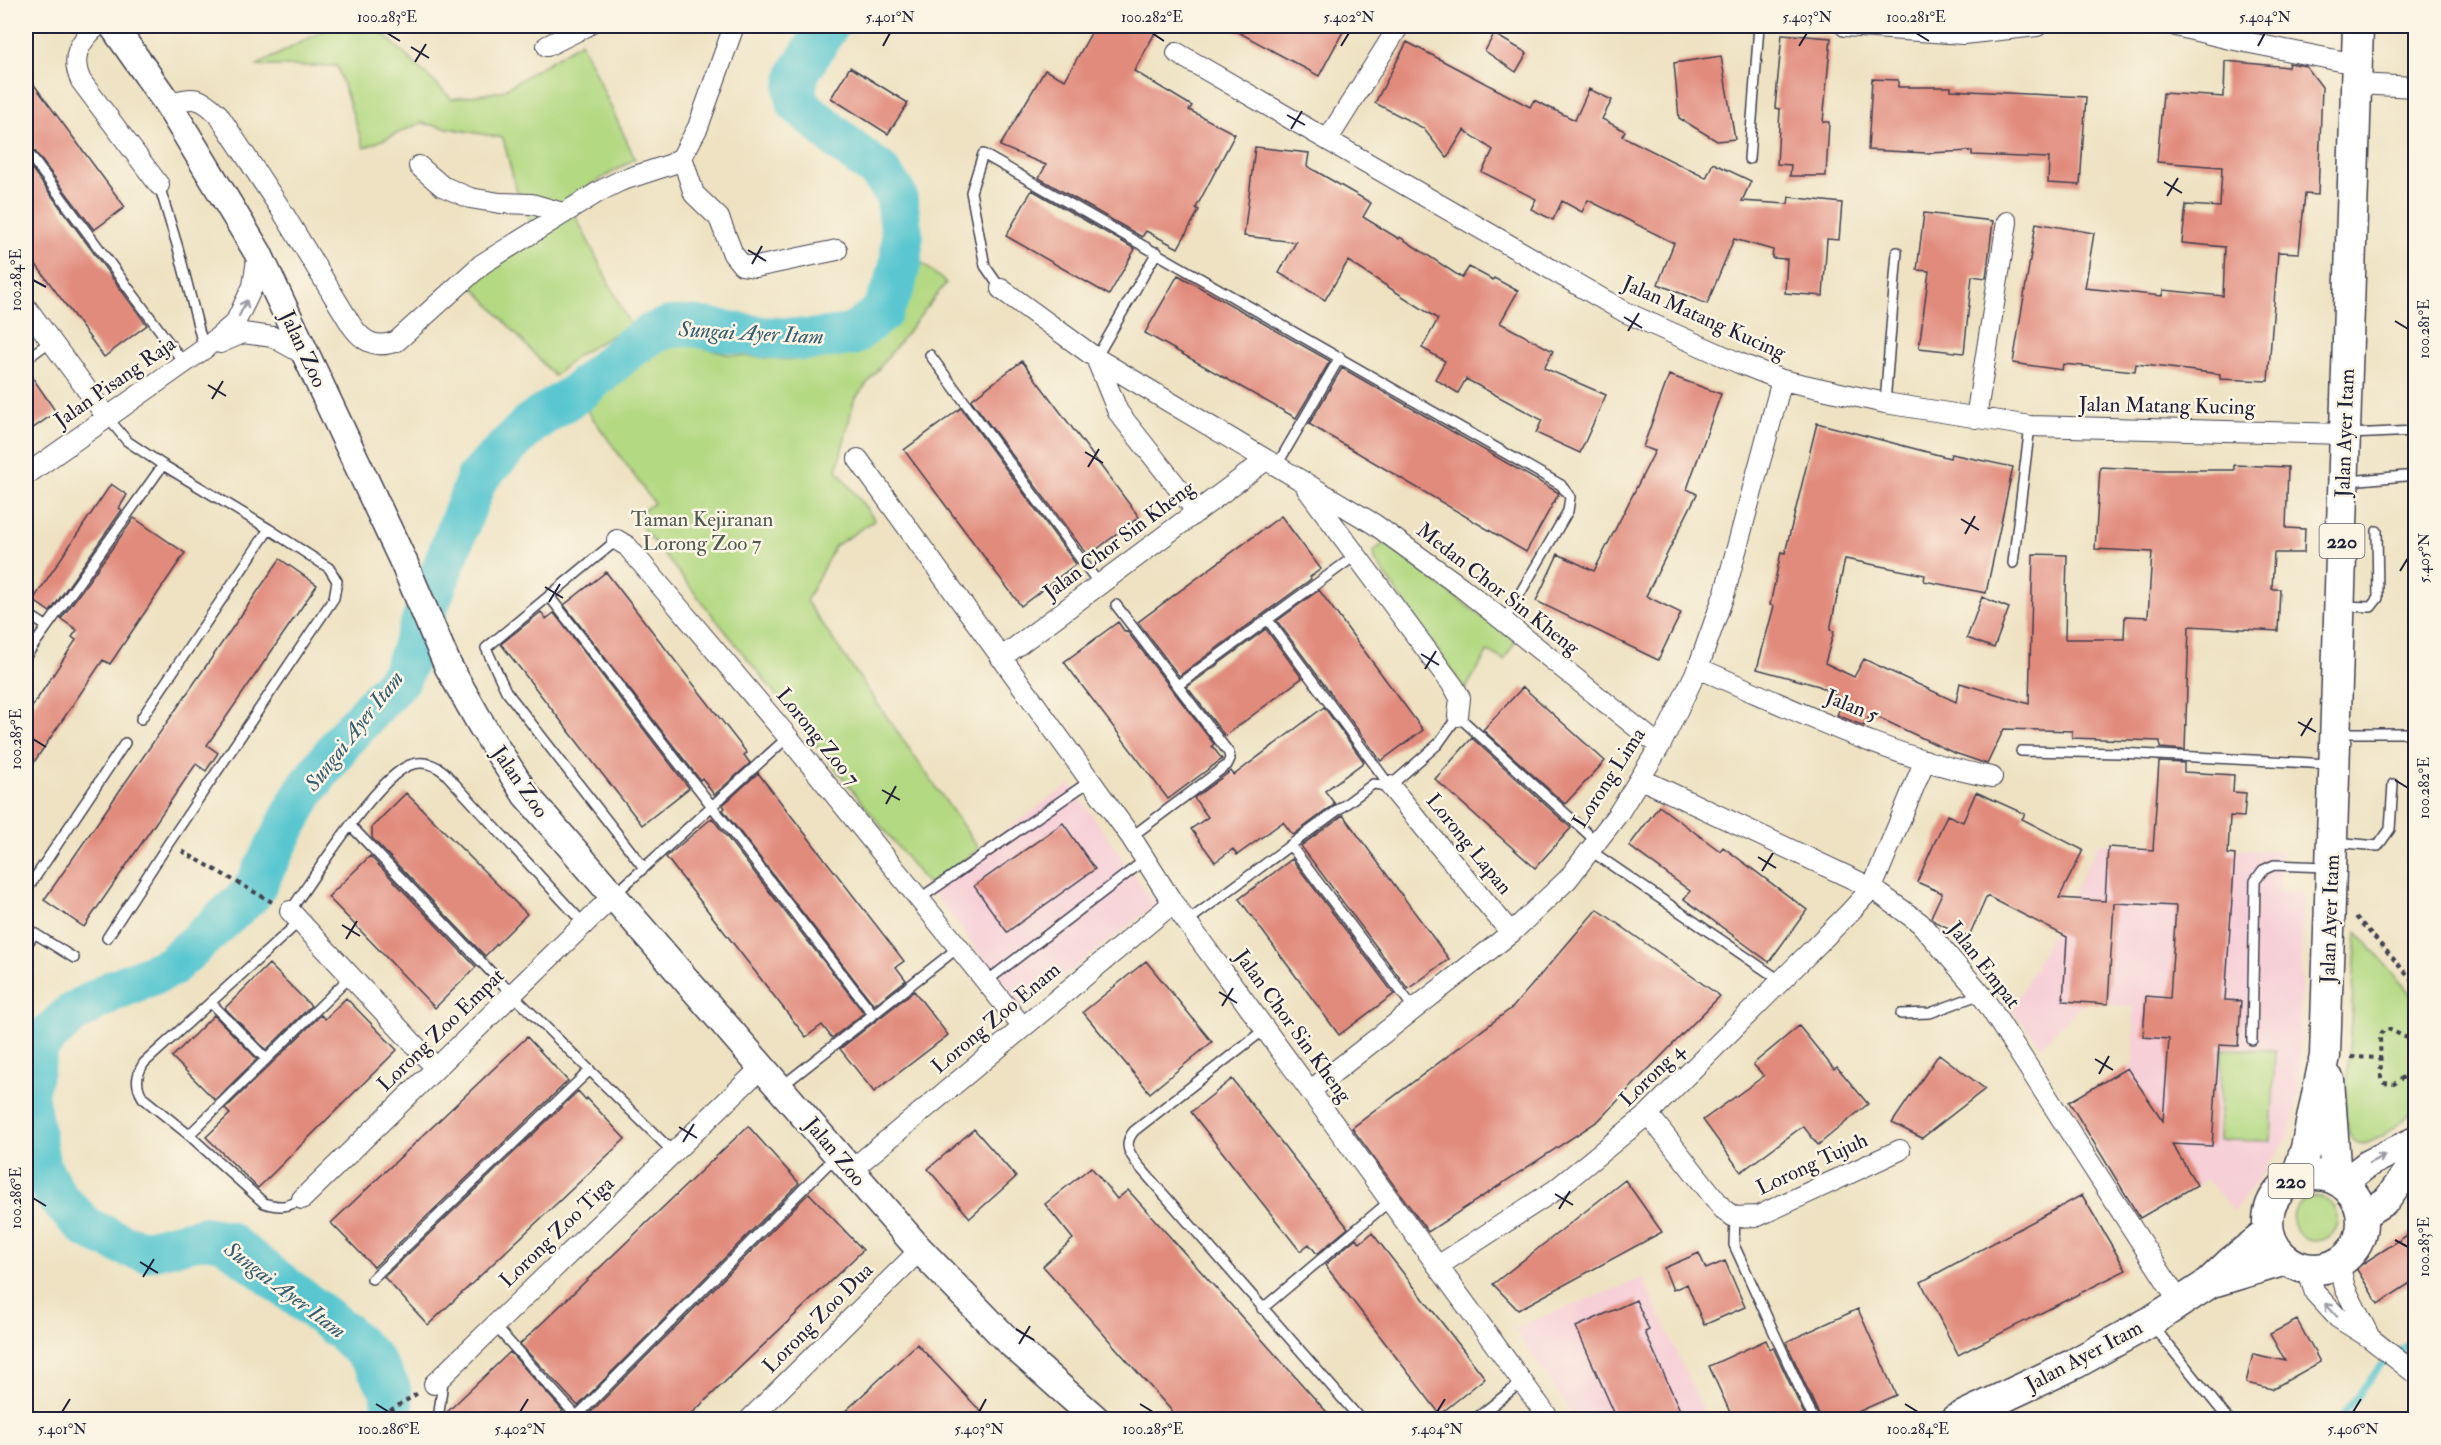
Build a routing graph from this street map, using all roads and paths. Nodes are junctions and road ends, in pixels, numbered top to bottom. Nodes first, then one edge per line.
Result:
1 (97, 26) edge
2 (113, 26) edge
3 (587, 26) edge
4 (734, 26) edge
5 (1399, 26) edge
6 (1759, 26) edge
7 (1845, 26) edge
8 (2037, 26) edge
9 (2176, 26) edge
10 (2358, 26) edge
11 (2230, 32) edge
12 (547, 46) dead end
13 (1177, 53) dead end
14 (2356, 74) junction
15 (2415, 87) edge
16 (168, 104) junction
17 (1328, 139) junction
18 (26, 150) edge
19 (682, 157) junction
20 (1749, 159) dead end
21 (418, 166) dead end
22 (159, 185) joint
23 (563, 213) junction
24 (2007, 222) dead end
25 (837, 250) dead end
26 (1157, 252) junction
27 (1897, 252) dead end
28 (258, 253) junction
29 (1002, 289) joint
30 (26, 307) edge
31 (51, 341) junction
32 (204, 349) junction
33 (305, 355) junction
34 (930, 355) dead end
35 (1340, 357) junction
36 (1096, 358) junction
37 (26, 359) edge
38 (184, 363) junction
39 (1782, 380) junction
40 (1885, 403) junction
41 (107, 417) junction
42 (1976, 417) junction
43 (2030, 426) junction
44 (2415, 431) edge
45 (2345, 434) junction
46 (858, 459) dead end
47 (1271, 463) junction
48 (163, 465) junction
49 (26, 475) edge
50 (2415, 475) edge
51 (1300, 479) junction
52 (2343, 481) junction
53 (1197, 512) junction
54 (269, 529) junction
55 (2377, 531) dead end
56 (617, 540) joint
57 (1356, 555) junction
58 (2013, 563) dead end
59 (1100, 585) junction
60 (549, 596) junction
61 (1116, 605) dead end
62 (2340, 606) junction
63 (26, 613) edge
64 (1268, 620) junction
65 (1504, 621) junction
66 (46, 626) junction
67 (26, 656) edge
68 (1001, 658) junction
69 (1698, 668) junction
70 (1178, 685) junction
71 (1458, 716) junction
72 (141, 719) dead end
73 (2335, 733) junction
74 (2415, 733) edge
75 (788, 737) junction
76 (124, 743) dead end
77 (1660, 746) junction
78 (2021, 750) dead end
79 (1925, 760) junction
80 (2335, 765) junction
81 (1992, 777) dead end
82 (1641, 779) junction
83 (1090, 781) junction
84 (2393, 784) dead end
85 (1390, 786) junction
86 (712, 806) junction
87 (351, 826) junction
88 (1131, 837) junction
89 (168, 844) junction
90 (1290, 845) junction
91 (1594, 846) junction
92 (2332, 854) junction
93 (1146, 859) junction
94 (644, 867) junction
95 (1872, 888) junction
96 (26, 891) edge
97 (613, 896) junction
98 (919, 899) junction
99 (1173, 903) junction
100 (288, 912) junction
101 (2353, 914) dead end
102 (1188, 921) junction
103 (584, 924) junction
104 (26, 928) edge
105 (1511, 933) junction
106 (34, 934) junction
107 (107, 938) dead end
108 (26, 946) edge
109 (959, 947) junction
110 (74, 958) dead end
111 (351, 976) junction
112 (987, 981) junction
113 (1781, 981) junction
114 (2415, 984) edge
115 (512, 994) junction
116 (1981, 994) junction
117 (211, 1003) junction
118 (1415, 1010) junction
119 (873, 1014) junction
120 (1900, 1014) dead end
121 (1022, 1026) junction
122 (1265, 1028) junction
123 (2252, 1040) dead end
124 (2415, 1042) edge
125 (2337, 1057) junction
126 (2380, 1058) junction
127 (266, 1059) junction
128 (763, 1066) junction
129 (436, 1068) junction
130 (2415, 1068) edge
131 (590, 1070) junction
132 (2409, 1073) junction
133 (2415, 1081) edge
134 (781, 1087) junction
135 (1310, 1091) junction
136 (1648, 1114) junction
137 (189, 1135) junction
138 (2415, 1140) edge
139 (1900, 1150) dead end
140 (673, 1152) junction
141 (2415, 1160) edge
142 (844, 1163) junction
143 (2296, 1179) junction
144 (2339, 1181) junction
145 (302, 1199) joint
146 (1390, 1200) junction
147 (2362, 1216) junction
148 (1735, 1217) junction
149 (2269, 1232) junction
150 (920, 1250) junction
151 (2339, 1263) junction
152 (2297, 1264) junction
153 (1438, 1266) junction
154 (372, 1279) dead end
155 (2208, 1284) junction
156 (2179, 1301) junction
157 (1262, 1309) junction
158 (2150, 1322) junction
159 (495, 1326) junction
160 (2370, 1338) junction
161 (2415, 1374) edge
162 (439, 1379) junction
163 (1522, 1381) junction
164 (576, 1418) edge
165 (375, 1419) edge
166 (438, 1419) edge
167 (749, 1419) edge
168 (1097, 1419) edge
169 (1361, 1419) edge
170 (1474, 1419) edge
171 (1550, 1419) edge
172 (1814, 1419) edge
173 (1956, 1419) edge
174 (2229, 1419) edge

1 - 22 street
2 - 16 main road, Jalan Zoo
3 - 12 street
4 - 19 street
5 - 17 street
6 - 20 lane
7 - 8 street
9 - 11 street
10 - 14 main road, Jalan Ayer Itam / 220
11 - 14 street
13 - 17 street, Jalan Matang Kucing
14 - 15 street
14 - 45 main road, Jalan Ayer Itam / 220
16 - 23 street
16 - 28 main road, Jalan Zoo
17 - 39 street, Jalan Matang Kucing
18 - 38 lane
19 - 23 street
19 - 25 street
21 - 23 street
22 - 32 lane
24 - 42 street
26 - 29 lane
26 - 35 lane
26 - 36 lane
27 - 40 lane
32 -> 28 street, Jalan Pisang Raja
28 - 33 main road, Jalan Zoo
29 - 36 street, Medan Chor Sin Kheng
30 - 31 street
31 - 37 lane
31 - 41 street
32 - 33 street, Jalan Pisang Raja
32 - 38 street, Jalan Pisang Raja
33 - 97 main road, Jalan Zoo
34 - 59 lane
35 - 47 lane
35 - 65 lane
36 - 47 street, Medan Chor Sin Kheng
36 - 53 street
38 - 41 street, Jalan Pisang Raja
39 - 40 street, Jalan Matang Kucing
39 - 69 street, Lorong Lima
40 - 42 street, Jalan Matang Kucing
41 - 48 lane
41 - 49 street, Jalan Pisang Raja
42 - 43 street, Jalan Matang Kucing
43 - 45 street, Jalan Matang Kucing
43 - 58 lane
44 - 45 lane
45 - 52 main road, Jalan Ayer Itam / 220
46 - 68 street, Jalan Chor Sin Kheng
47 - 51 street, Medan Chor Sin Kheng
47 - 53 street, Jalan Chor Sin Kheng
48 - 54 lane
48 - 66 lane
50 - 52 lane
51 - 57 street, Medan Chor Sin Kheng
51 - 65 street, Medan Chor Sin Kheng
52 - 62 main road, Jalan Ayer Itam / 220
53 - 59 street, Jalan Chor Sin Kheng
54 - 72 lane
54 - 89 lane
55 - 62 lane
56 - 60 lane
56 - 75 street, Lorong Zoo 7
57 - 64 lane
57 - 71 street, Medan Chor Sin Kheng
59 - 68 street, Jalan Chor Sin Kheng
60 - 86 lane
60 - 94 lane
61 - 70 lane
62 - 73 main road, Jalan Ayer Itam / 220
63 - 66 lane
64 - 70 lane
64 - 85 lane
65 - 77 street, Medan Chor Sin Kheng
66 - 67 lane
68 - 83 street, Jalan Chor Sin Kheng
69 - 77 street, Lorong Lima
69 - 79 street, Jalan 5
70 - 88 lane
71 - 85 lane
71 - 91 lane
73 - 74 lane
73 - 80 main road, Jalan Ayer Itam / 220
75 - 86 lane
75 - 98 street, Lorong Zoo 7
76 - 96 lane
77 - 82 street, Lorong Lima
78 - 80 lane
79 - 81 street, Jalan 5
79 - 95 street
80 - 92 main road, Jalan Ayer Itam / 220
82 - 91 street, Lorong Lima
82 - 95 street, Jalan Empat
83 - 88 street, Jalan Chor Sin Kheng
83 - 98 lane
84 - 92 lane
85 - 90 lane
85 - 105 street, Lorong Lapan
86 - 94 lane
86 - 119 lane
87 - 100 lane
87 - 103 lane
87 - 115 lane
88 - 93 street, Jalan Chor Sin Kheng
89 - 100 path
89 - 107 lane
90 - 102 lane
90 - 118 lane
91 - 105 street, Lorong Lima
91 - 113 lane
92 - 123 lane
92 - 125 main road, Jalan Ayer Itam / 220
93 - 99 street, Jalan Chor Sin Kheng
93 - 112 lane
94 - 97 lane
95 - 113 street, Lorong 4
95 - 116 street, Jalan Empat
97 - 103 street, Lorong Zoo Empat
97 - 128 main road, Jalan Zoo
98 - 109 street, Lorong Zoo 7
99 - 102 street, Jalan Chor Sin Kheng
99 - 121 street, Lorong Zoo Enam
100 - 111 street
100 - 117 lane
101 - 114 path
102 - 122 street, Jalan Chor Sin Kheng
103 - 115 street, Lorong Zoo Empat
104 - 106 lane
105 - 118 street, Lorong Lima
106 - 108 lane
106 - 110 lane
109 - 112 street, Lorong Zoo 7
109 - 119 lane
111 - 127 lane
111 - 129 street
112 - 121 street, Lorong Zoo 7
113 - 136 street, Lorong 4
115 - 129 street, Lorong Zoo Empat
115 - 131 lane
116 - 120 lane
116 - 156 street, Jalan Empat
117 - 127 lane
117 - 137 lane
118 - 135 street, Lorong Lima
119 - 134 lane
121 - 142 street, Lorong Zoo Enam
122 - 135 street, Jalan Chor Sin Kheng
122 - 157 lane
124 - 126 path
125 - 126 path
125 - 143 main road, Jalan Ayer Itam / 220
125 - 144 main road, Jalan Ayer Itam / 220
126 - 132 path
127 - 137 lane
128 - 134 main road, Jalan Zoo
128 - 140 street, Lorong Zoo Tiga
129 - 145 street, Lorong Zoo Empat
130 - 132 path
131 - 140 lane
131 - 154 lane
132 - 133 path
134 - 142 main road, Jalan Zoo
135 - 146 street, Jalan Chor Sin Kheng
136 - 148 street
136 - 153 street, Lorong 4
137 - 145 lane
144 -> 138 main road
139 - 148 street, Lorong Tujuh
140 - 159 street, Lorong Zoo Tiga
141 - 147 main road
142 - 150 main road, Jalan Zoo
142 - 164 lane
143 - 144 main road, 220
143 - 149 main road, 220
144 - 147 main road, 220
146 - 153 street, Jalan Chor Sin Kheng
146 - 157 lane
147 - 151 main road
148 - 172 lane
149 - 152 main road
149 - 155 main road, Jalan Ayer Itam
150 - 167 street, Lorong Zoo Dua
150 - 168 main road, Jalan Zoo
151 - 152 main road
151 - 160 street
152 - 155 main road, Jalan Ayer Itam
160 -> 152 street
153 - 163 street, Jalan Chor Sin Kheng
155 - 156 main road, Jalan Ayer Itam
156 - 158 main road, Jalan Ayer Itam
157 - 169 lane
158 - 173 main road, Jalan Ayer Itam
158 - 174 lane
159 - 162 street, Lorong Zoo Tiga
159 - 164 lane
160 - 161 street
162 - 165 path
162 - 166 lane
163 - 170 lane
163 - 171 street, Jalan Chor Sin Kheng

